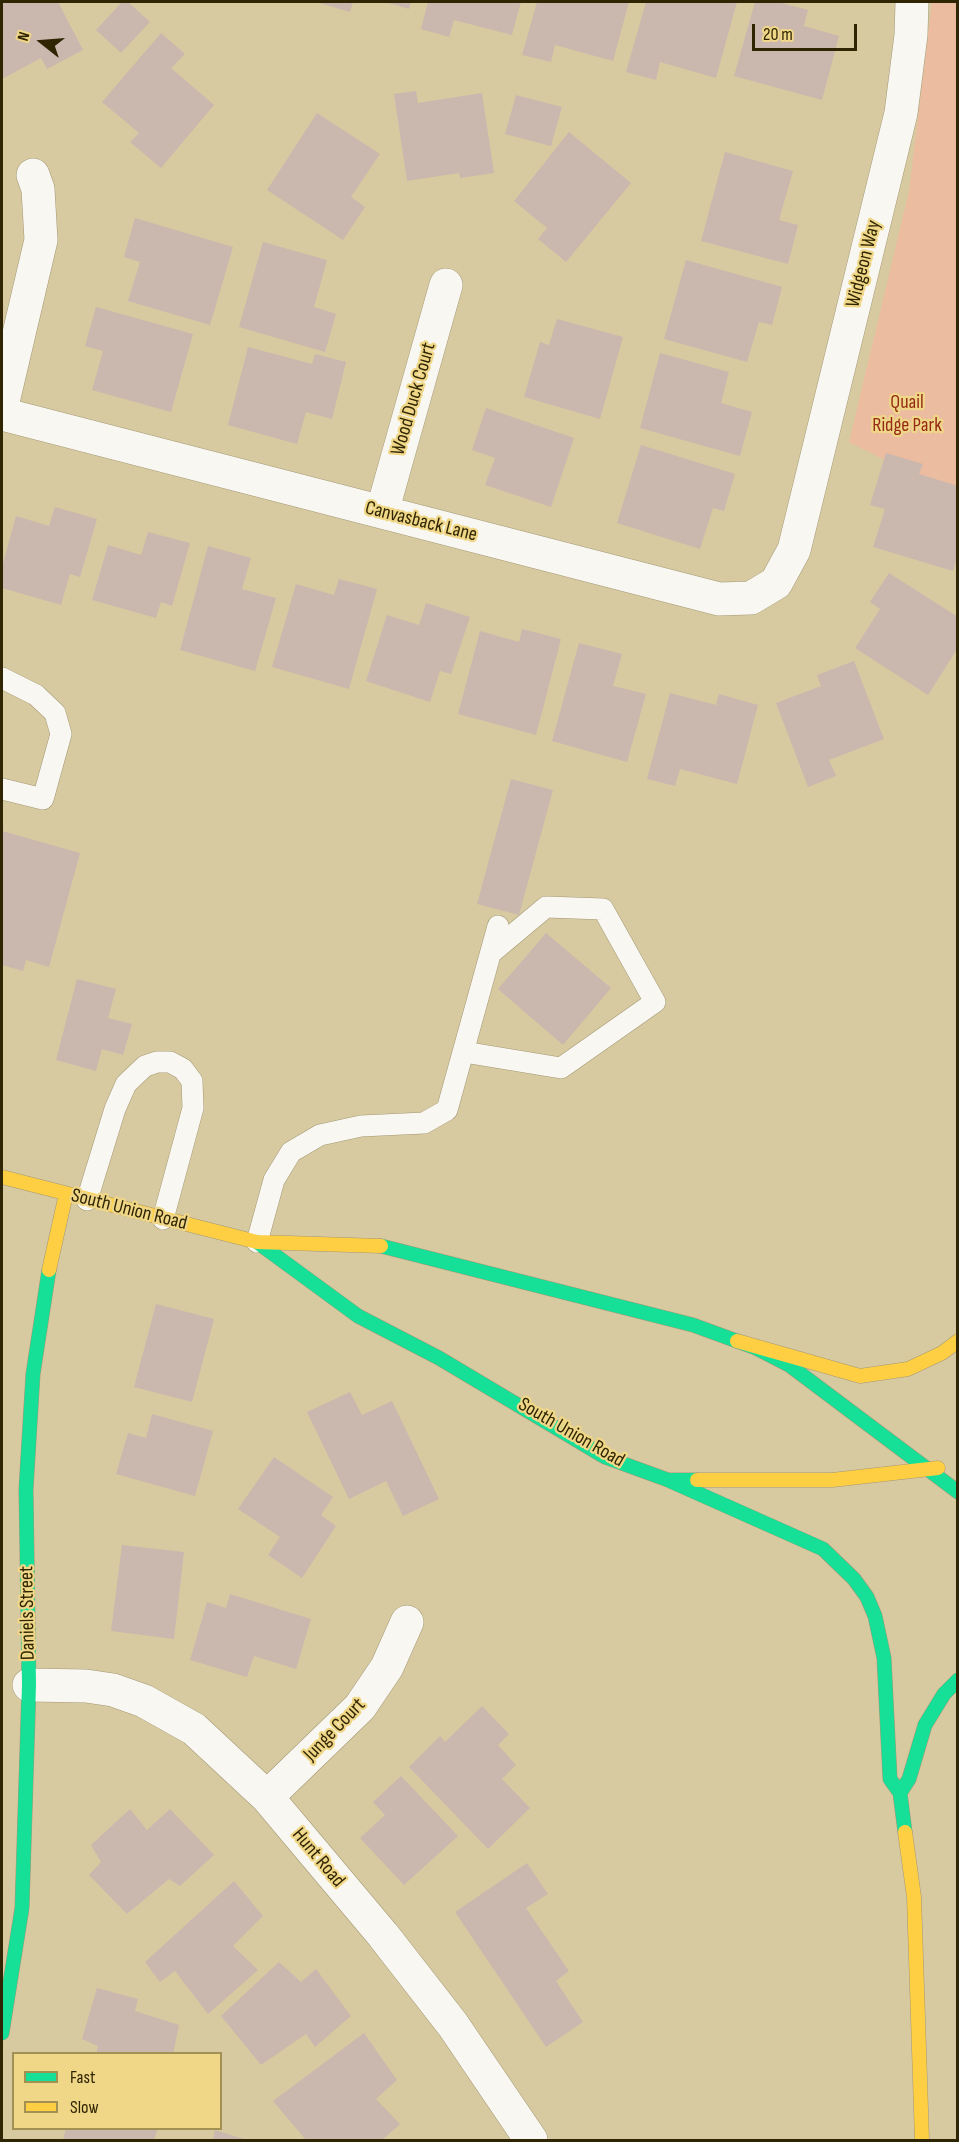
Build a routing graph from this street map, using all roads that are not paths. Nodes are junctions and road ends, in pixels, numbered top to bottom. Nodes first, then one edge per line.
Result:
1 (912, 2) edge
2 (33, 175) dead end
3 (446, 285) dead end
4 (2, 406) edge
5 (2, 414) edge
6 (382, 512) junction
7 (800, 525) joint
8 (2, 678) edge
9 (2, 789) edge
10 (498, 926) dead end
11 (491, 953) junction
12 (464, 1052) junction
13 (2, 1177) edge
14 (66, 1194) junction
15 (87, 1200) junction
16 (163, 1219) junction
17 (257, 1242) junction
18 (737, 1341) junction
19 (957, 1341) edge
20 (947, 1467) dead end
21 (927, 1469) junction
22 (668, 1480) junction
23 (957, 1492) edge
24 (407, 1622) dead end
25 (957, 1680) edge
26 (30, 1685) junction
27 (900, 1793) junction
28 (267, 1797) junction
29 (2, 2033) edge
30 (531, 2140) edge
31 (922, 2140) edge

1 - 7 street, Widgeon Way
2 - 4 street
3 - 6 street, Wood Duck Court
5 - 6 street, Canvasback Lane
6 - 7 street, Canvasback Lane
8 - 9 lane
10 - 11 lane
11 - 12 lane
11 - 12 lane
12 - 17 lane
13 - 14 main road, South Union Road
14 - 15 main road, South Union Road
14 - 26 main road, Daniels Street
15 - 16 main road, South Union Road
15 - 16 lane
16 - 17 main road, South Union Road
17 - 18 main road, South Union Road
17 - 22 main road, South Union Road
18 - 19 main road
18 - 21 main road, South Union Road
20 - 21 main road, South Union Road
21 - 22 main road, South Union Road
21 - 23 main road, South Union Road
22 - 27 main road
24 - 28 street, Junge Court
25 - 27 main road
26 - 28 street, Hunt Road
26 - 29 main road, Daniels Street
27 - 31 main road
28 - 30 street, Hunt Road

